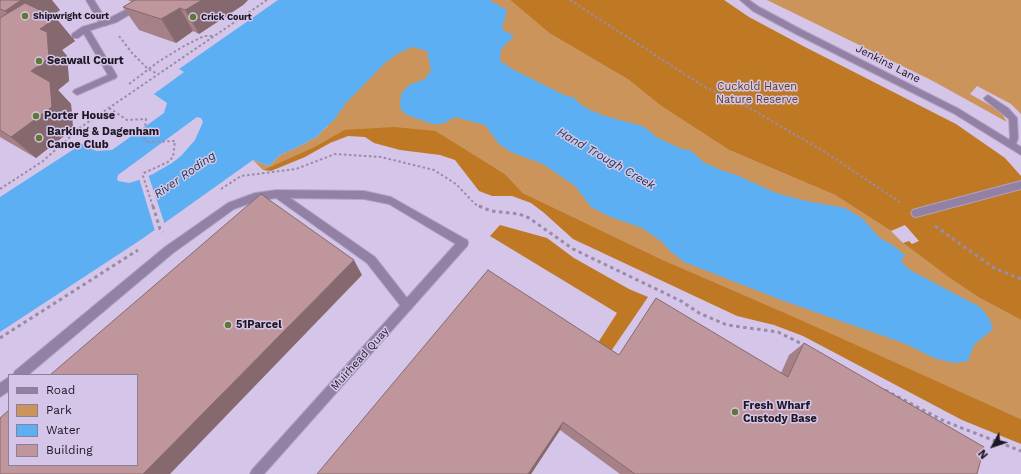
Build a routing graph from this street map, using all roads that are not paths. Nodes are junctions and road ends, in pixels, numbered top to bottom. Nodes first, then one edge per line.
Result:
1 (90, 0) edge
2 (744, 0) edge
3 (148, 1) edge
4 (104, 23) junction
5 (85, 29) junction
6 (75, 36) dead end
7 (77, 92) dead end
8 (988, 98) dead end
9 (1012, 145) junction
10 (1021, 151) edge
11 (1021, 184) edge
12 (277, 194) junction
13 (916, 213) road end
14 (407, 306) junction
15 (20, 374) edge
16 (8, 384) edge
17 (0, 391) edge
18 (256, 474) edge

1 - 4 street
2 - 9 street, Jenkins Lane
3 - 4 street
4 - 5 street
5 - 6 street
5 - 7 street
8 - 9 street
9 - 10 street, Jenkins Lane
11 - 13 street
12 - 14 street
12 - 14 street, Muirhead Quay
12 - 15 street
14 - 18 street, Muirhead Quay
16 - 17 street

